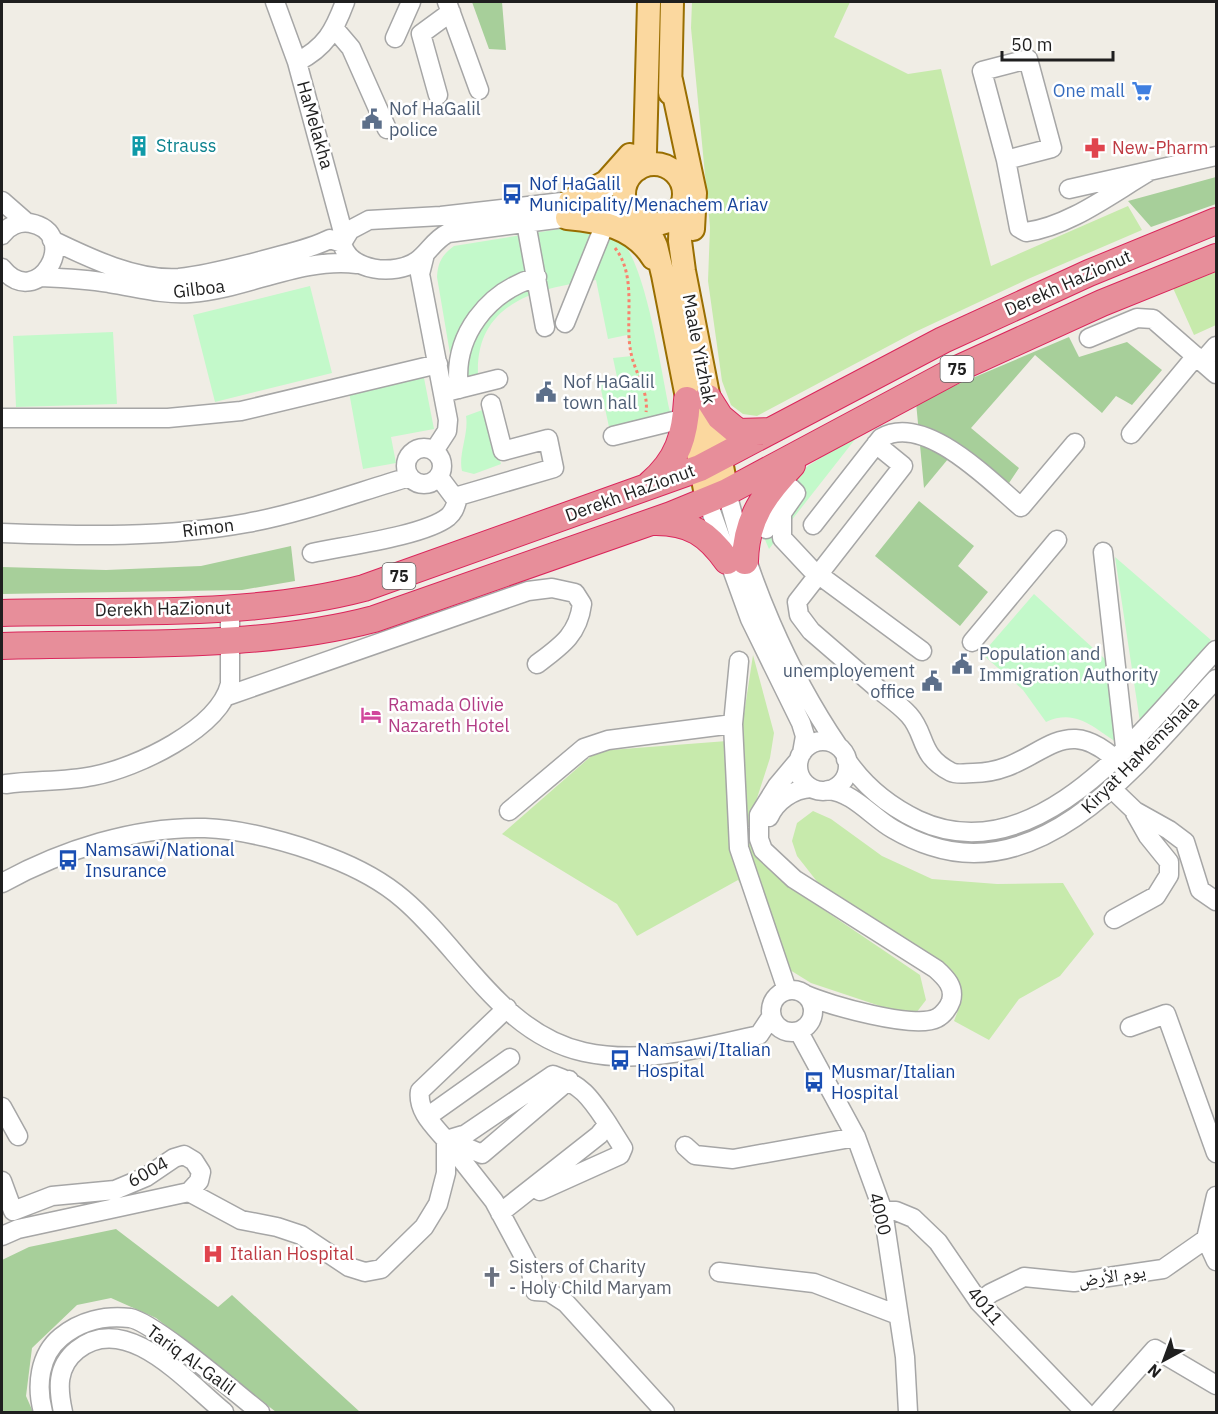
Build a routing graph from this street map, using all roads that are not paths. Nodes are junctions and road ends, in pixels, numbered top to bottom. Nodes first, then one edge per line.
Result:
1 (275, 2) edge
2 (345, 2) edge
3 (411, 2) edge
4 (649, 2) edge
5 (672, 2) edge
6 (449, 7) edge
7 (334, 28) junction
8 (395, 38) dead end
9 (297, 62) junction
10 (670, 80) junction
11 (479, 90) dead end
12 (438, 95) dead end
13 (646, 111) junction
14 (387, 129) dead end
15 (1216, 156) edge
16 (1006, 160) junction
17 (1150, 171) junction
18 (633, 174) junction
19 (679, 178) junction
20 (332, 187) junction
21 (1069, 189) dead end
22 (2, 201) edge
23 (681, 206) junction
24 (569, 210) junction
25 (404, 216) junction
26 (375, 219) junction
27 (640, 220) junction
28 (26, 222) junction
29 (1216, 222) edge
30 (526, 223) junction
31 (602, 231) junction
32 (2, 235) edge
33 (343, 239) junction
34 (52, 240) junction
35 (427, 250) junction
36 (1216, 257) edge
37 (357, 264) junction
38 (389, 268) junction
39 (2, 270) edge
40 (663, 275) junction
41 (40, 277) junction
42 (537, 277) junction
43 (687, 288) junction
44 (423, 294) junction
45 (564, 323) dead end
46 (545, 327) dead end
47 (1089, 338) dead end
48 (1216, 346) edge
49 (1199, 359) junction
50 (438, 364) junction
51 (1216, 374) edge
52 (498, 379) dead end
53 (452, 390) junction
54 (491, 404) dead end
55 (694, 406) junction
56 (2, 418) edge
57 (772, 431) junction
58 (1131, 434) dead end
59 (613, 436) dead end
60 (1074, 443) dead end
61 (876, 444) junction
62 (434, 451) junction
63 (804, 452) junction
64 (710, 463) junction
65 (409, 477) junction
66 (439, 477) junction
67 (643, 489) junction
68 (769, 489) junction
69 (717, 496) junction
70 (455, 497) junction
71 (647, 522) junction
72 (813, 525) dead end
73 (2, 533) edge
74 (1057, 540) dead end
75 (1103, 552) dead end
76 (312, 553) dead end
77 (736, 561) junction
78 (817, 574) junction
79 (230, 608) junction
80 (2, 613) edge
81 (231, 640) junction
82 (972, 642) dead end
83 (2, 646) edge
84 (1216, 650) edge
85 (921, 651) dead end
86 (739, 661) dead end
87 (537, 664) dead end
88 (1216, 679) edge
89 (227, 696) junction
90 (790, 702) junction
91 (733, 724) junction
92 (1120, 752) junction
93 (842, 753) junction
94 (800, 757) junction
95 (1128, 772) junction
96 (777, 786) junction
97 (3, 787) edge
98 (1111, 788) junction
99 (820, 789) junction
100 (509, 810) dead end
101 (1135, 811) junction
102 (794, 879) junction
103 (2, 883) edge
104 (1216, 901) edge
105 (1114, 919) dead end
106 (787, 990) junction
107 (806, 995) junction
108 (507, 1008) junction
109 (844, 1008) junction
110 (813, 1016) junction
111 (771, 1017) junction
112 (1130, 1027) dead end
113 (799, 1032) junction
114 (510, 1058) dead end
115 (569, 1080) junction
116 (2, 1107) edge
117 (427, 1117) junction
118 (608, 1124) junction
119 (18, 1136) dead end
120 (856, 1137) junction
121 (446, 1140) junction
122 (685, 1146) dead end
123 (1216, 1153) edge
124 (2, 1181) edge
125 (189, 1192) junction
126 (1216, 1196) edge
127 (507, 1208) junction
128 (13, 1211) junction
129 (883, 1211) junction
130 (10, 1232) edge
131 (1206, 1239) junction
132 (1216, 1261) edge
133 (719, 1272) dead end
134 (979, 1302) junction
135 (898, 1315) junction
136 (1216, 1385) edge
137 (43, 1413) edge
138 (63, 1413) edge
139 (224, 1413) edge
140 (260, 1413) edge
141 (665, 1413) edge
142 (908, 1413) edge
143 (1085, 1413) edge
144 (1099, 1413) edge

1 - 9 street, HaMelakha
2 - 7 street, HaMelakha
3 - 8 street
4 - 13 main road
5 - 10 main road
6 - 11 street
6 - 12 street
7 - 9 street, HaMelakha
7 - 14 street
9 - 20 street, HaMelakha
10 - 19 main road
10 - 43 main road
13 - 18 main road
13 - 24 main road
15 - 17 street
16 - 16 street
16 - 17 street
17 - 21 street
18 - 19 main road
18 - 24 street
18 - 27 main road
19 - 23 main road
20 - 26 street, HaMelakha
20 - 33 street, HaMelakha
22 - 28 street
23 - 27 main road
23 - 43 main road, Maale Yitzhak
24 - 25 street
24 - 27 street
24 - 30 street
24 - 31 main road
25 - 26 street
25 - 35 street
26 - 33 street
27 - 40 main road, Maale Yitzhak
28 - 32 street
28 - 34 street, Gilboa
29 - 57 highway, Derekh HaZionut / 75
30 - 35 street
30 - 42 street
31 - 40 main road
31 - 45 street
33 - 34 street, Gilboa
33 - 37 street
34 - 41 street
35 - 38 street
35 - 44 street
36 - 63 highway, Derekh HaZionut / 75
37 - 38 street
37 - 41 street, Gilboa
38 - 44 street
39 - 41 street, Gilboa
40 - 55 main road, Maale Yitzhak
42 - 46 street
42 - 53 street
43 - 55 main road, Maale Yitzhak
44 - 50 street
47 - 49 street
48 - 49 street
49 - 51 street
49 - 58 street
50 - 53 street
50 - 56 street
52 - 53 street
53 - 62 street
54 - 70 street
55 - 57 highway
55 - 59 street
55 - 64 main road, Maale Yitzhak
55 - 67 highway
57 - 64 highway, Derekh HaZionut / 75
60 - 61 street
61 - 72 street
61 - 78 street
62 - 65 street
62 - 66 street
63 - 68 highway
63 - 69 highway, Derekh HaZionut / 75
64 - 67 highway, Derekh HaZionut / 75
64 - 69 main road, Maale Yitzhak
65 - 66 street
65 - 73 street, Rimon
66 - 70 street
67 - 79 highway, Derekh HaZionut / 75
68 - 77 highway
68 - 78 street
69 - 71 highway, Derekh HaZionut / 75
69 - 77 street, Kiryat HaMemshala
70 - 76 street
71 - 77 highway
71 - 81 highway, Derekh HaZionut / 75
74 - 82 street
75 - 92 street
77 - 90 street, Kiryat HaMemshala
77 - 93 street, Kiryat HaMemshala
78 - 85 street
78 - 92 street
79 - 80 highway, Derekh HaZionut / 75
79 - 81 street
81 - 83 highway, Derekh HaZionut / 75
81 - 89 street
84 - 92 street, Kiryat HaMemshala
86 - 91 street
87 - 89 street
88 - 95 street, Kiryat HaMemshala
89 - 97 street
90 - 94 street, Kiryat HaMemshala
90 - 96 street
91 - 100 street
91 - 106 street
92 - 93 street, Kiryat HaMemshala
92 - 95 street
93 - 94 street
93 - 99 street
94 - 96 street
94 - 99 street
95 - 98 street, Kiryat HaMemshala
96 - 102 street
98 - 99 street, Kiryat HaMemshala
98 - 101 street
99 - 102 street
101 - 104 street
101 - 105 street
102 - 109 street
103 - 108 street
106 - 107 street
106 - 111 street
107 - 109 street
107 - 110 street
108 - 111 street
108 - 117 street
109 - 110 street
110 - 113 street
111 - 113 street
112 - 123 street
113 - 120 street, 4000
114 - 117 street
115 - 118 street
115 - 121 street
115 - 121 street
116 - 119 street
117 - 121 street
118 - 127 street
118 - 127 street
120 - 122 street
120 - 129 street, 4000
121 - 125 street
121 - 127 street
124 - 128 street
125 - 128 street, 6004
125 - 130 street, 6004
126 - 131 street
127 - 141 street
128 - 130 street
129 - 134 street, 4011
129 - 135 street, 4000
131 - 132 street
131 - 134 street, يوم الأرض
133 - 135 street
134 - 143 street, 4011
135 - 142 street, 4000
136 - 144 street
137 - 140 street, Tariq Al-Galil
138 - 139 street, Tariq Al-Galil

